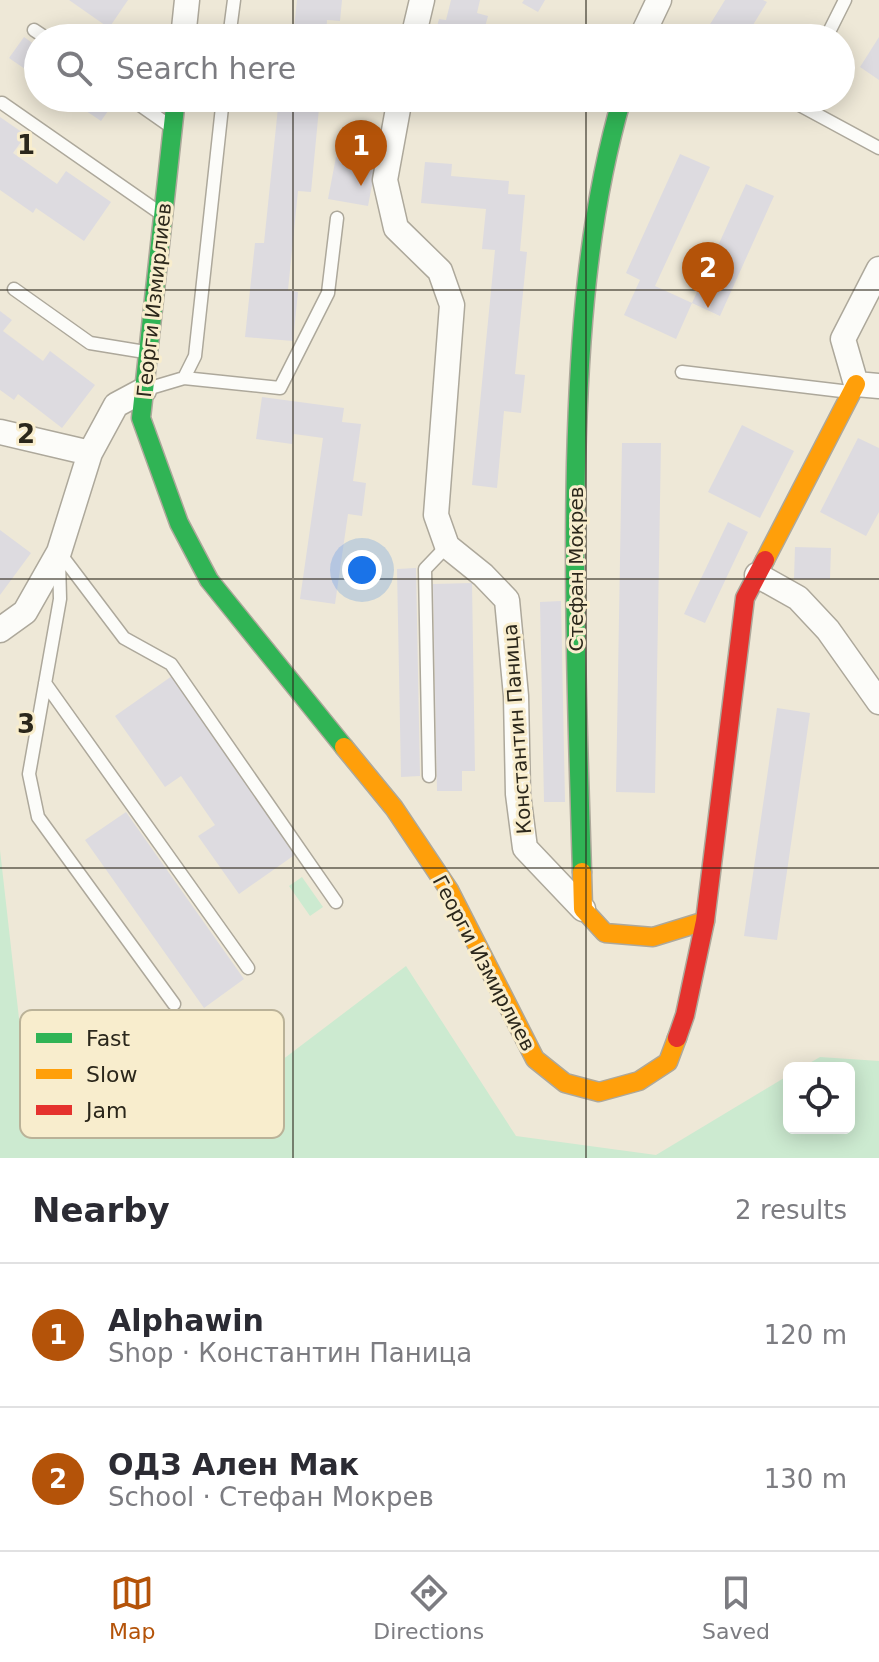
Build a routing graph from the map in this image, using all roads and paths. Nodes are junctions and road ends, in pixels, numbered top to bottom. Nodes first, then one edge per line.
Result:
1 (187, 0) edge
2 (234, 0) edge
3 (422, 0) edge
4 (659, 0) edge
5 (845, 0) edge
6 (184, 24) edge
7 (231, 24) edge
8 (416, 24) edge
9 (648, 24) edge
10 (833, 24) edge
11 (2, 103) dead end
12 (150, 112) edge
13 (175, 112) edge
14 (221, 112) edge
15 (397, 112) edge
16 (617, 112) edge
17 (812, 112) edge
18 (173, 128) junction
19 (879, 148) edge
20 (163, 215) junction
21 (337, 218) dead end
22 (879, 269) edge
23 (14, 289) dead end
24 (148, 353) junction
25 (682, 372) dead end
26 (184, 378) junction
27 (862, 388) edge
28 (144, 390) junction
29 (0, 432) edge
30 (90, 453) junction
31 (447, 546) junction
32 (59, 552) junction
33 (757, 575) junction
34 (0, 630) edge
35 (45, 683) junction
36 (879, 702) edge
37 (429, 776) dead end
38 (336, 902) dead end
39 (583, 909) junction
40 (705, 921) junction
41 (248, 968) dead end
42 (174, 1004) dead end

1 - 6 street
2 - 7 lane
3 - 8 street
4 - 9 street
5 - 10 lane
11 - 20 lane
12 - 18 lane
13 - 18 street, Георги Измирлиев
14 - 26 lane
15 - 31 street
16 - 39 street, Стефан Мокрев
17 - 19 lane
18 - 20 street, Георги Измирлиев
20 - 24 street, Георги Измирлиев
21 - 26 lane
22 - 27 street
23 - 24 lane
24 - 28 street, Георги Измирлиев
25 - 27 lane
26 - 28 lane
27 - 33 street, Георги Измирлиев
28 - 30 street
28 - 40 street, Георги Измирлиев
29 - 30 street
30 - 32 street
31 - 37 lane
31 - 39 street, Константин Паница
32 - 34 street
32 - 35 lane
32 - 38 lane
33 - 36 street
33 - 40 street, Георги Измирлиев
35 - 41 lane
35 - 42 lane
39 - 40 street

